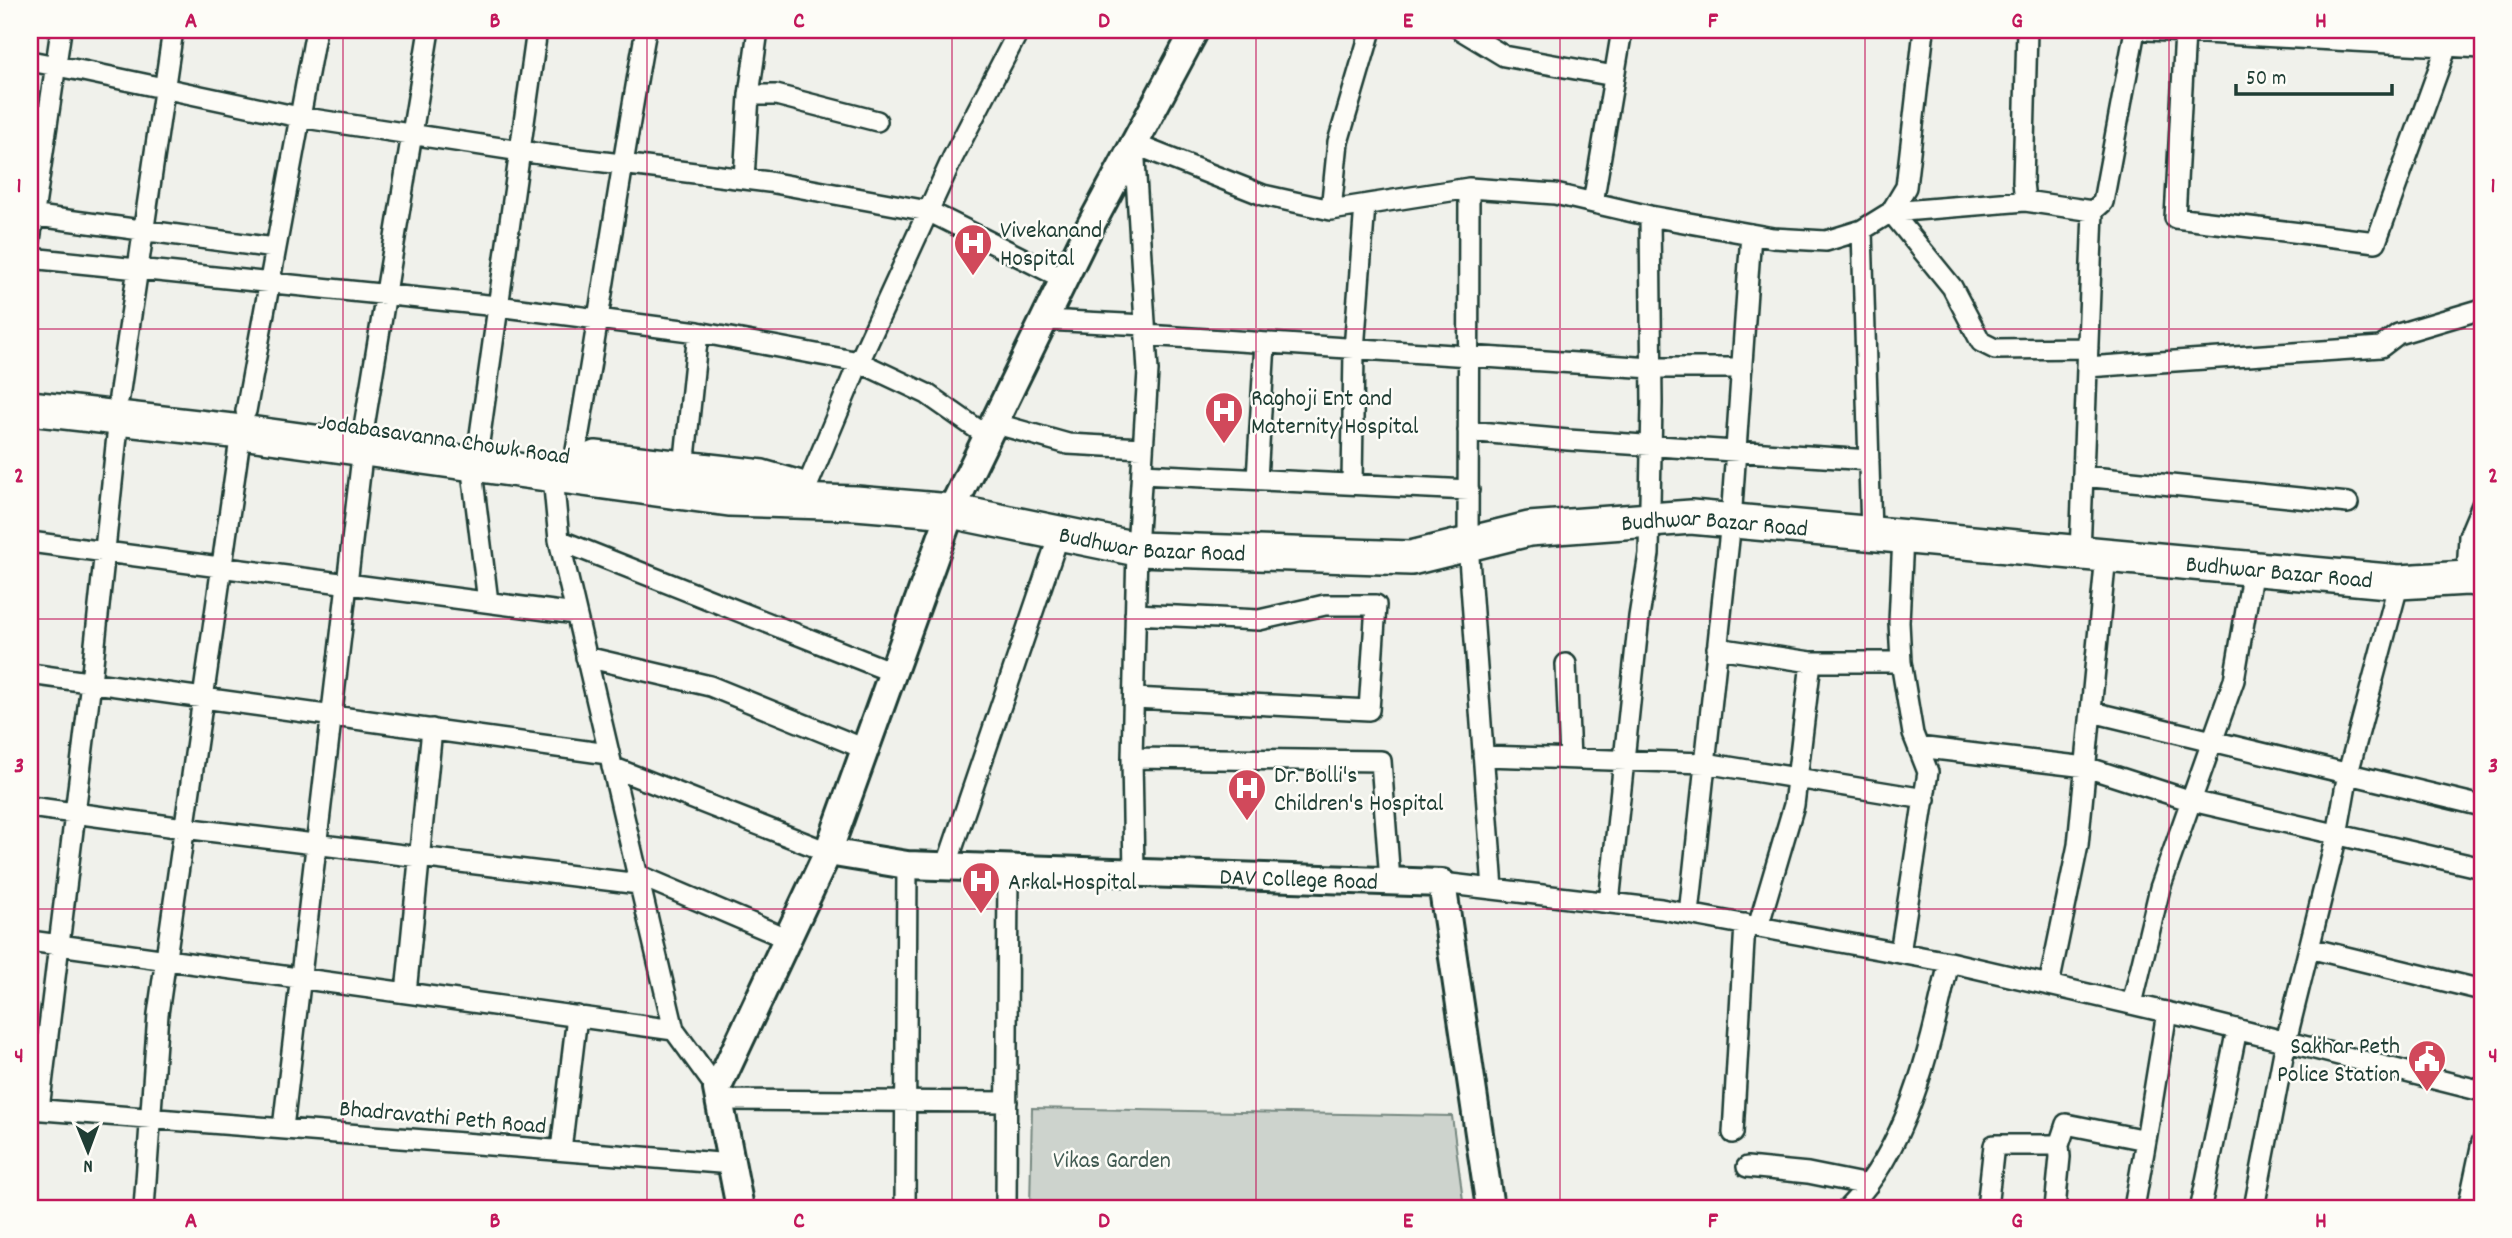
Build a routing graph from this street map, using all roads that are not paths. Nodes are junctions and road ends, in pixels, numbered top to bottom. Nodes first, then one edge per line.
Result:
1 (61, 30) edge
2 (173, 30) edge
3 (316, 30) edge
4 (429, 30) edge
5 (537, 30) edge
6 (646, 30) edge
7 (758, 30) edge
8 (1018, 30) edge
9 (1195, 30) edge
10 (1371, 30) edge
11 (1461, 30) edge
12 (1622, 30) edge
13 (1923, 30) edge
14 (2028, 30) edge
15 (2135, 30) edge
16 (2148, 30) edge
17 (2185, 32) junction
18 (2465, 43) edge
19 (30, 61) edge
20 (56, 66) junction
21 (1614, 76) junction
22 (163, 88) junction
23 (749, 95) junction
24 (299, 117) junction
25 (877, 121) dead end
26 (412, 135) junction
27 (1134, 144) junction
28 (519, 151) junction
29 (622, 164) junction
30 (744, 179) junction
31 (1469, 188) junction
32 (2025, 201) junction
33 (1593, 203) junction
34 (1365, 205) junction
35 (1331, 210) junction
36 (928, 211) junction
37 (2093, 211) junction
38 (1891, 212) junction
39 (32, 215) edge
40 (1650, 216) junction
41 (144, 230) junction
42 (1862, 230) junction
43 (1751, 234) junction
44 (30, 240) edge
45 (274, 248) junction
46 (30, 258) edge
47 (139, 269) junction
48 (1064, 279) junction
49 (268, 282) junction
50 (387, 295) junction
51 (497, 306) junction
52 (2482, 309) edge
53 (599, 319) junction
54 (1045, 320) junction
55 (1145, 330) junction
56 (698, 332) junction
57 (1265, 344) junction
58 (1354, 349) junction
59 (1468, 357) junction
60 (2088, 357) junction
61 (859, 362) junction
62 (1652, 368) junction
63 (1741, 368) junction
64 (30, 386) edge
65 (119, 407) junction
66 (30, 408) edge
67 (244, 421) junction
68 (990, 429) junction
69 (1468, 431) junction
70 (363, 438) junction
71 (1651, 445) junction
72 (1142, 448) junction
73 (1736, 451) junction
74 (475, 453) junction
75 (1869, 460) junction
76 (564, 466) junction
77 (684, 468) junction
78 (1142, 474) junction
79 (2083, 476) junction
80 (1257, 480) junction
81 (1352, 484) junction
82 (806, 489) junction
83 (1469, 489) junction
84 (856, 503) junction
85 (2348, 503) dead end
86 (2482, 505) edge
87 (951, 511) junction
88 (1648, 520) junction
89 (1731, 521) junction
90 (1059, 535) junction
91 (1887, 535) junction
92 (559, 540) junction
93 (30, 542) edge
94 (1468, 544) junction
95 (1137, 549) junction
96 (105, 552) junction
97 (2093, 554) junction
98 (221, 567) junction
99 (2253, 569) junction
100 (2475, 579) edge
101 (2399, 582) junction
102 (347, 583) junction
103 (488, 602) junction
104 (576, 614) junction
105 (1135, 614) junction
106 (1717, 648) junction
107 (586, 657) junction
108 (1811, 662) junction
109 (1901, 662) junction
110 (1566, 664) dead end
111 (891, 672) junction
112 (30, 674) edge
113 (91, 682) junction
114 (203, 698) junction
115 (1134, 698) junction
116 (2092, 712) junction
117 (332, 715) junction
118 (432, 729) junction
119 (2213, 741) junction
120 (1918, 747) junction
121 (864, 749) junction
122 (1483, 756) junction
123 (1132, 758) junction
124 (1570, 759) junction
125 (610, 760) junction
126 (1624, 761) junction
127 (1705, 763) junction
128 (2086, 767) junction
129 (2348, 773) junction
130 (1797, 778) junction
131 (1925, 799) junction
132 (2192, 802) junction
133 (2482, 806) edge
134 (30, 807) edge
135 (76, 813) junction
136 (184, 828) junction
137 (2337, 835) junction
138 (316, 845) junction
139 (828, 852) junction
140 (419, 857) junction
141 (907, 865) junction
142 (946, 867) junction
143 (2482, 868) edge
144 (1008, 869) junction
145 (1134, 873) junction
146 (638, 879) junction
147 (1390, 881) junction
148 (1442, 883) junction
149 (1493, 889) junction
150 (1609, 903) junction
151 (1689, 914) junction
152 (1752, 925) junction
153 (788, 939) junction
154 (30, 941) edge
155 (60, 944) junction
156 (2309, 948) junction
157 (1900, 953) junction
158 (165, 960) junction
159 (1949, 962) junction
160 (301, 978) junction
161 (2049, 985) junction
162 (2482, 990) edge
163 (406, 993) junction
164 (2132, 1004) junction
165 (2167, 1012) junction
166 (577, 1016) junction
167 (2237, 1029) junction
168 (674, 1030) junction
169 (2286, 1041) junction
170 (2482, 1091) edge
171 (718, 1094) junction
172 (906, 1101) junction
173 (1007, 1102) junction
174 (34, 1109) edge
175 (151, 1118) junction
176 (283, 1128) junction
177 (1733, 1133) dead end
178 (2146, 1140) junction
179 (2482, 1142) edge
180 (2059, 1144) junction
181 (561, 1150) junction
182 (732, 1164) junction
183 (1746, 1167) dead end
184 (1868, 1185) junction
185 (2202, 1206) dead end
186 (144, 1208) edge
187 (740, 1208) edge
188 (905, 1208) edge
189 (1006, 1208) edge
190 (1490, 1208) edge
191 (1848, 1208) edge
192 (1987, 1208) edge
193 (2054, 1208) edge
194 (2134, 1208) edge
195 (2254, 1208) edge
196 (2468, 1208) edge

1 - 20 street
2 - 22 street
3 - 24 street
4 - 26 street
5 - 28 street
6 - 29 street
7 - 23 street
8 - 36 street
9 - 27 street
10 - 35 street
11 - 21 street
12 - 21 street
13 - 38 street
14 - 32 street
15 - 37 street
16 - 17 street
17 - 18 street
17 - 18 street
19 - 20 street
20 - 22 street
20 - 39 street
21 - 33 street
22 - 24 street
22 - 41 street
23 - 25 street
23 - 30 street
24 - 26 street
24 - 45 street
26 - 28 street
26 - 50 street
27 - 35 street
27 - 48 street
27 - 55 street
28 - 29 street
28 - 51 street
29 - 30 street
29 - 53 street
30 - 36 street
31 - 33 street
31 - 34 street
31 - 59 street
32 - 37 street
32 - 38 street
33 - 40 street
34 - 35 street
34 - 58 street
36 - 48 street
36 - 61 street
37 - 60 street
38 - 42 street
38 - 60 street
39 - 41 street
39 - 44 street
40 - 43 street
40 - 62 street
41 - 45 street
41 - 47 street
42 - 43 street
42 - 75 street
43 - 63 street
45 - 49 street
46 - 47 street
47 - 49 street
47 - 65 street
48 - 54 street
49 - 50 street
49 - 67 street
50 - 51 street
50 - 70 street
51 - 53 street
51 - 74 street
52 - 60 street
53 - 56 street
53 - 76 street
54 - 55 street
54 - 68 street
55 - 57 street
55 - 72 street
56 - 61 street
56 - 77 street
57 - 58 street
57 - 80 street
58 - 59 street
58 - 81 street
59 - 62 street
59 - 69 street
60 - 79 street
61 - 68 street
61 - 82 street
62 - 63 street
62 - 71 street
63 - 73 street
64 - 65 highway, Jodabasavanna Chowk Road
65 - 66 highway, Jodabasavanna Chowk Road
65 - 67 highway, Jodabasavanna Chowk Road
65 - 96 street
67 - 70 highway, Jodabasavanna Chowk Road
67 - 98 street
68 - 72 street
68 - 87 street
69 - 71 street
69 - 83 street
70 - 74 highway, Jodabasavanna Chowk Road
70 - 102 street
71 - 73 street
71 - 88 street
72 - 78 street
73 - 75 street
73 - 89 street
74 - 76 highway, Jodabasavanna Chowk Road
74 - 103 street
75 - 91 street
76 - 77 highway, Jodabasavanna Chowk Road
76 - 84 highway, Jodabasavanna Chowk Road
76 - 92 street
77 - 82 highway, Jodabasavanna Chowk Road
78 - 80 street
78 - 95 street
79 - 85 street
79 - 97 street
80 - 81 street
81 - 83 street
82 - 84 highway, Jodabasavanna Chowk Road
83 - 94 street
84 - 87 highway, Jodabasavanna Chowk Road
86 - 100 street
87 - 90 highway, Budhwar Bazar Road
87 - 111 street
88 - 89 highway, Budhwar Bazar Road
88 - 94 highway, Budhwar Bazar Road
88 - 126 street
89 - 91 highway, Budhwar Bazar Road
89 - 106 street
90 - 95 highway, Budhwar Bazar Road
90 - 142 street
91 - 97 highway, Budhwar Bazar Road
91 - 109 street
92 - 104 street
92 - 111 street
93 - 96 street
94 - 95 highway, Budhwar Bazar Road
94 - 122 street
95 - 105 street
96 - 98 street
96 - 113 street
97 - 99 highway, Budhwar Bazar Road
97 - 116 street
98 - 102 street
98 - 114 street
99 - 101 highway, Budhwar Bazar Road
99 - 119 street
100 - 101 highway, Budhwar Bazar Road
101 - 129 street
102 - 103 street
102 - 117 street
103 - 104 street
104 - 107 street
105 - 115 street
105 - 115 street
106 - 108 street
106 - 127 street
107 - 121 street
107 - 125 street
108 - 109 street
108 - 130 street
109 - 120 street
110 - 124 street
111 - 121 street
112 - 113 street
113 - 114 street
113 - 135 street
114 - 117 street
114 - 136 street
115 - 123 street
116 - 119 street
116 - 128 street
117 - 118 street
117 - 138 street
118 - 125 street
118 - 140 street
119 - 129 street
119 - 132 street
120 - 128 street
120 - 131 street
121 - 139 street
122 - 124 street
122 - 149 street
123 - 145 street
123 - 147 street
124 - 126 street
125 - 139 street
125 - 146 street
126 - 127 street
126 - 150 street
127 - 130 street
127 - 151 street
128 - 132 street
128 - 161 street
129 - 133 street
129 - 137 street
130 - 131 street
130 - 152 street
131 - 157 street
132 - 137 street
132 - 164 street
134 - 135 street
135 - 136 street
135 - 155 street
136 - 138 street
136 - 158 street
137 - 143 street
137 - 156 street
138 - 140 street
138 - 160 street
139 - 141 street, DAV College Road
139 - 153 street
140 - 146 street
140 - 163 street
141 - 142 street, DAV College Road
141 - 172 street
142 - 144 street, DAV College Road
144 - 145 street, DAV College Road
144 - 173 street
145 - 147 street, DAV College Road
146 - 153 street
146 - 168 street
147 - 148 street, DAV College Road
148 - 149 street
148 - 190 street
149 - 150 street
150 - 151 street
151 - 152 street
152 - 157 street
152 - 177 street
153 - 171 street
154 - 155 street
155 - 158 street
155 - 174 street
156 - 162 street
156 - 169 street
157 - 159 street
158 - 160 street
158 - 175 street
159 - 161 street
159 - 184 street
160 - 163 street
160 - 176 street
161 - 164 street
163 - 166 street
164 - 165 street
165 - 167 street
165 - 178 street
166 - 168 street
166 - 181 street
167 - 169 street
167 - 185 street
168 - 171 street
169 - 170 street
169 - 195 street
171 - 172 street
171 - 182 street
172 - 173 street
172 - 188 street
173 - 189 street
174 - 175 street, Bhadravathi Peth Road
175 - 176 street, Bhadravathi Peth Road
175 - 186 street
176 - 181 street, Bhadravathi Peth Road
178 - 180 street
178 - 194 street
179 - 196 street
180 - 192 street
180 - 193 street
181 - 182 street, Bhadravathi Peth Road
182 - 187 street
183 - 184 street
184 - 191 street

